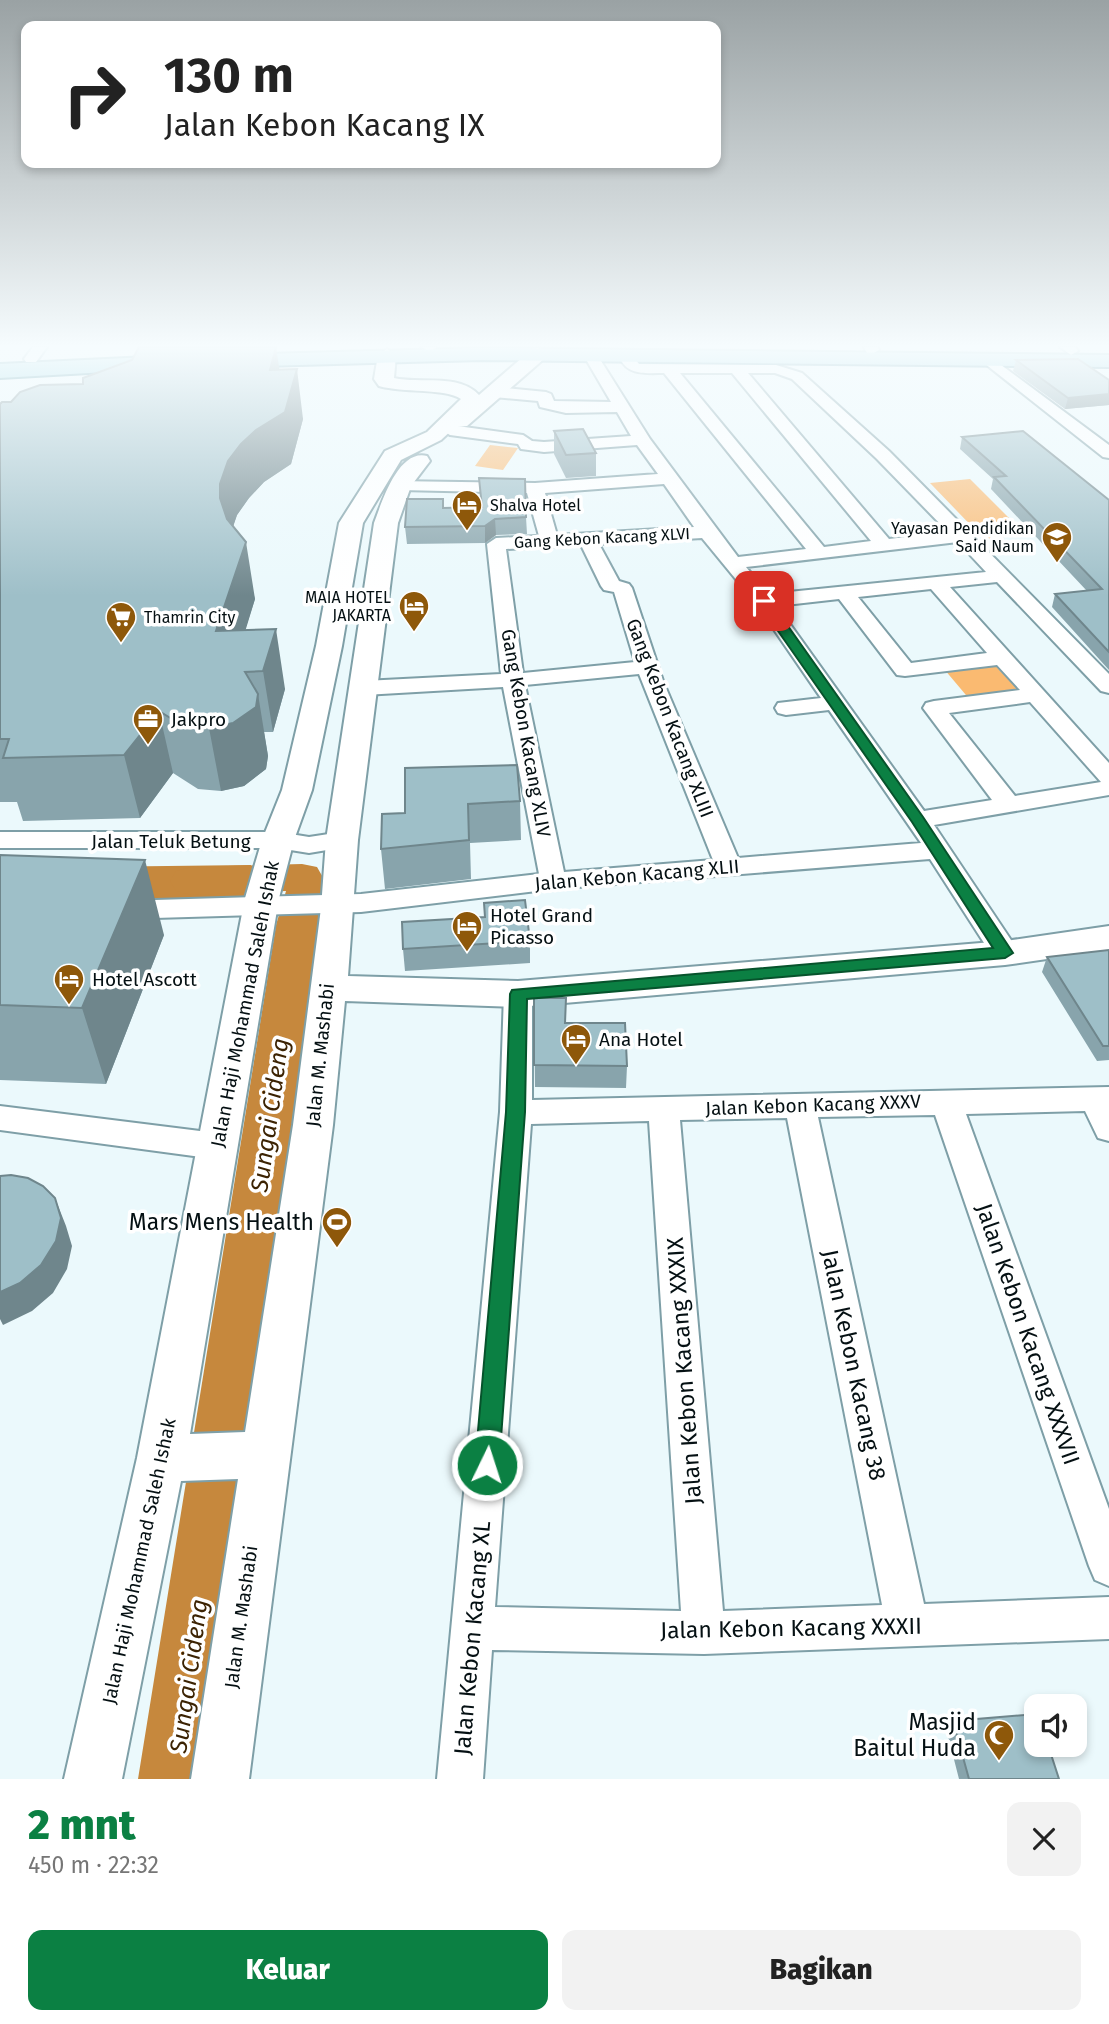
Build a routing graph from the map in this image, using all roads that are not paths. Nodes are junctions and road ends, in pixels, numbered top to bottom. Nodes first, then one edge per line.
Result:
1 (440, 430) edge
2 (450, 430) joint
3 (636, 430) edge
4 (719, 430) edge
5 (787, 430) edge
6 (856, 430) edge
7 (1079, 430) edge
8 (642, 440) junction
9 (1109, 453) edge
10 (670, 478) junction
11 (400, 485) junction
12 (535, 489) junction
13 (707, 532) junction
14 (960, 536) junction
15 (588, 540) junction
16 (550, 541) junction
17 (496, 544) joint
18 (884, 545) junction
19 (818, 552) junction
20 (734, 563) junction
21 (1001, 576) junction
22 (936, 583) junction
23 (844, 592) junction
24 (764, 601) junction
25 (1001, 658) junction
26 (647, 667) junction
27 (905, 670) junction
28 (513, 680) junction
29 (1109, 686) edge
30 (364, 688) junction
31 (1034, 695) junction
32 (833, 703) junction
33 (786, 708) dead end
34 (934, 708) junction
35 (1109, 777) edge
36 (1109, 788) edge
37 (1008, 804) junction
38 (918, 820) junction
39 (342, 840) junction
40 (0, 841) edge
41 (277, 846) junction
42 (937, 850) junction
43 (729, 866) junction
44 (553, 880) junction
45 (264, 903) junction
46 (332, 903) junction
47 (97, 911) edge
48 (1108, 939) edge
49 (1005, 953) junction
50 (327, 989) junction
51 (519, 994) junction
52 (1102, 1100) edge
53 (946, 1102) junction
54 (800, 1104) junction
55 (664, 1110) junction
56 (516, 1112) junction
57 (0, 1118) edge
58 (1109, 1129) edge
59 (216, 1146) junction
60 (253, 1455) junction
61 (175, 1458) junction
62 (1109, 1566) edge
63 (1109, 1618) edge
64 (907, 1626) junction
65 (473, 1628) junction
66 (704, 1633) junction
67 (93, 1779) edge
68 (219, 1779) edge
69 (460, 1779) edge

1 - 41 street, Jalan Haji Mohammad Saleh Ishak
2 - 8 street
2 - 11 street, Jalan M. Mashabi
3 - 8 street
4 - 19 street
5 - 18 street
6 - 14 street
7 - 9 street
8 - 10 street
10 - 12 street
10 - 13 street
11 - 12 street
11 - 30 street, Jalan M. Mashabi
12 - 16 street
13 - 15 street, Gang Kebon Kacang XLVI
13 - 20 street
14 - 18 street
14 - 21 street
15 - 16 street, Gang Kebon Kacang XLVI
15 - 26 street, Gang Kebon Kacang XLIII
16 - 17 street, Gang Kebon Kacang XLVI
17 - 28 street, Gang Kebon Kacang XLIV
18 - 19 street
19 - 20 street
20 - 24 street
21 - 22 street
21 - 29 street
22 - 23 street
22 - 25 street
23 - 24 street
23 - 27 street
24 - 32 street
25 - 27 street
25 - 31 street
26 - 28 street
26 - 43 street, Gang Kebon Kacang XLIII
27 - 34 street
28 - 30 street
28 - 44 street, Gang Kebon Kacang XLIV
30 - 39 street, Jalan M. Mashabi
31 - 34 street
31 - 35 street
32 - 33 street
32 - 38 street
34 - 37 street
36 - 37 street
37 - 38 street
38 - 42 street
39 - 41 street, Jalan Teluk Betung
39 - 46 street, Jalan M. Mashabi
40 - 41 street, Jalan Teluk Betung
41 - 45 street, Jalan Haji Mohammad Saleh Ishak
42 - 43 street, Jalan Kebon Kacang XLII
42 - 49 street
43 - 44 street, Jalan Kebon Kacang XLII
44 - 46 street, Jalan Kebon Kacang XLII
45 - 46 street
45 - 47 street
45 - 59 street, Jalan Haji Mohammad Saleh Ishak
46 - 50 street, Jalan M. Mashabi
48 - 49 street
49 - 51 street
50 - 51 street
50 - 60 street, Jalan M. Mashabi
51 - 56 street, Jalan Kebon Kacang XL
52 - 53 street, Jalan Kebon Kacang XXXV
52 - 58 street
53 - 54 street, Jalan Kebon Kacang XXXV
53 - 62 street, Jalan Kebon Kacang XXXVII
54 - 55 street, Jalan Kebon Kacang XXXV
54 - 64 street, Jalan Kebon Kacang 38
55 - 56 street, Jalan Kebon Kacang XXXV
55 - 66 street, Jalan Kebon Kacang XXXIX
56 - 65 street, Jalan Kebon Kacang XL
57 - 59 street
59 - 61 street, Jalan Haji Mohammad Saleh Ishak
60 - 61 street
60 - 68 street, Jalan M. Mashabi
61 - 67 street, Jalan Haji Mohammad Saleh Ishak
63 - 64 street, Jalan Kebon Kacang XXXII
64 - 66 street, Jalan Kebon Kacang XXXII
65 - 66 street, Jalan Kebon Kacang XXXII
65 - 69 street, Jalan Kebon Kacang XL

